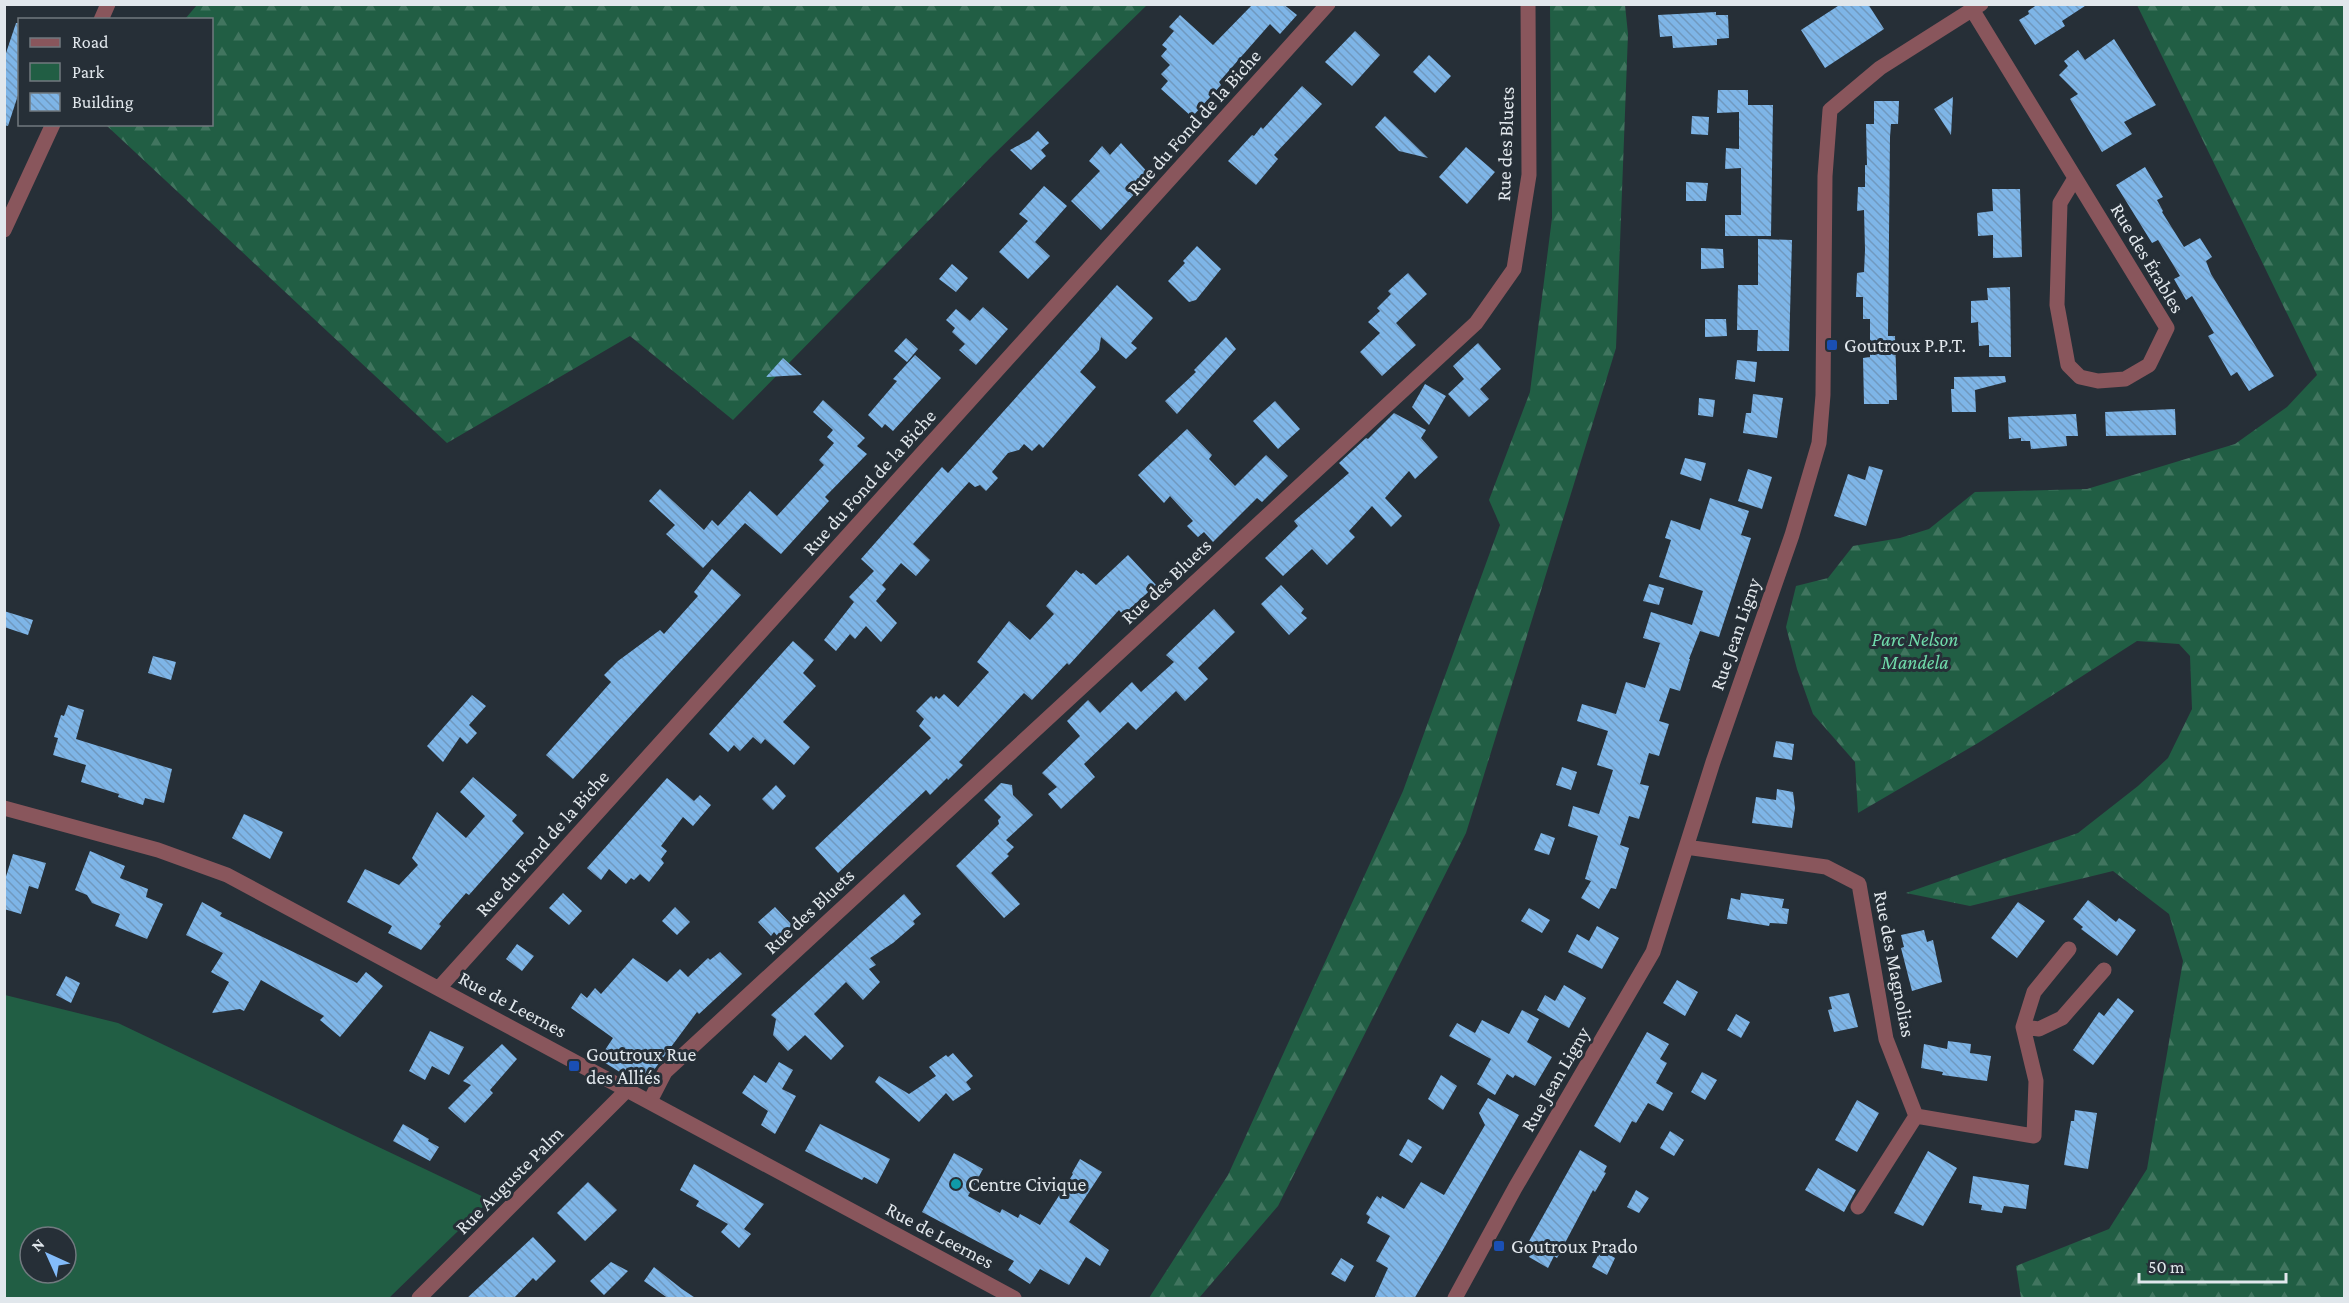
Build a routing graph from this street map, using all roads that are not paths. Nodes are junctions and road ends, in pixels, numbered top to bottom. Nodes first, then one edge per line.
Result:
1 (108, 4) edge
2 (1328, 4) edge
3 (1528, 4) edge
4 (1977, 8) edge
5 (102, 18) edge
6 (52, 126) edge
7 (2075, 178) junction
8 (10, 205) edge
9 (4, 231) edge
10 (4, 808) edge
11 (1686, 847) junction
12 (2069, 949) dead end
13 (2104, 969) dead end
14 (439, 988) junction
15 (2023, 1027) junction
16 (628, 1089) junction
17 (650, 1101) junction
18 (1916, 1116) junction
19 (1858, 1207) dead end
20 (418, 1299) edge
21 (1014, 1299) edge
22 (1455, 1299) edge

1 - 5 street
2 - 14 street, Rue du Fond de la Biche
3 - 17 street, Rue des Bluets
4 - 7 street, Rue des Érables
4 - 11 street, Rue Jean Ligny
6 - 8 street
7 - 7 street, Rue des Érables
8 - 9 street
10 - 14 street, Rue de Leernes
11 - 18 street, Rue des Magnolias
11 - 22 street, Rue Jean Ligny
12 - 15 street
13 - 15 street
14 - 16 street, Rue de Leernes
15 - 18 street
16 - 17 street, Rue de Leernes
16 - 20 street, Rue Auguste Palm
17 - 21 street, Rue de Leernes
18 - 19 street

